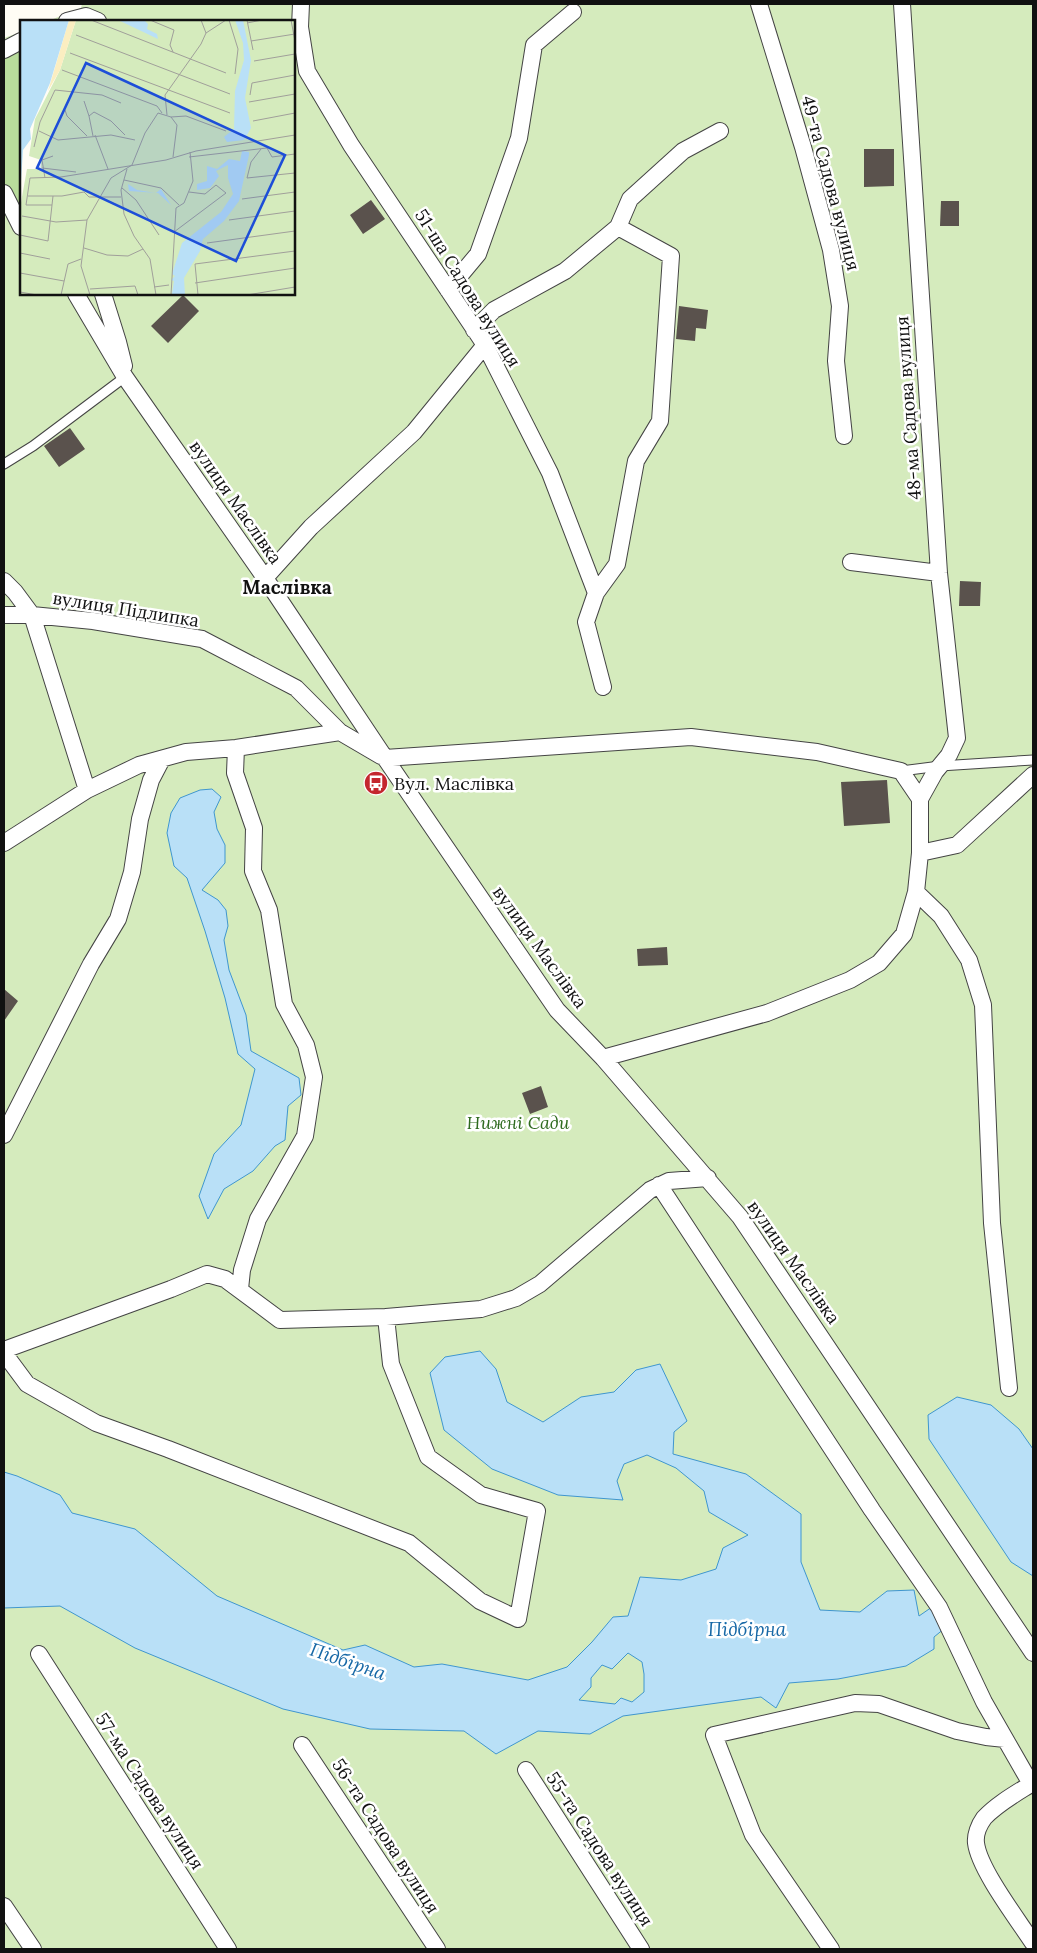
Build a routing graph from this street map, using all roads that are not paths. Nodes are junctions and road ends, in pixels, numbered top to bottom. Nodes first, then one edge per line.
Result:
1 (301, 4) edge
2 (759, 4) edge
3 (902, 4) edge
4 (573, 12) dead end
5 (71, 20) edge
6 (96, 20) edge
7 (20, 42) edge
8 (4, 50) edge
9 (720, 131) dead end
10 (4, 193) edge
11 (20, 224) edge
12 (618, 227) junction
13 (448, 290) junction
14 (77, 295) edge
15 (103, 295) edge
16 (474, 330) junction
17 (485, 346) junction
18 (124, 378) junction
19 (844, 436) dead end
20 (4, 464) edge
21 (851, 562) dead end
22 (939, 573) junction
23 (265, 578) junction
24 (4, 581) edge
25 (596, 593) junction
26 (4, 615) edge
27 (32, 615) junction
28 (602, 687) dead end
29 (340, 732) junction
30 (236, 748) junction
31 (385, 758) junction
32 (162, 759) junction
33 (1033, 760) edge
34 (940, 766) junction
35 (902, 772) junction
36 (1033, 775) edge
37 (87, 790) junction
38 (920, 799) junction
39 (4, 843) edge
40 (920, 853) junction
41 (916, 892) junction
42 (603, 1058) junction
43 (4, 1135) edge
44 (708, 1178) junction
45 (659, 1185) junction
46 (240, 1288) junction
47 (386, 1318) junction
48 (4, 1352) edge
49 (1009, 1388) dead end
50 (1033, 1653) edge
51 (39, 1654) dead end
52 (1005, 1739) junction
53 (302, 1745) dead end
54 (526, 1770) dead end
55 (1032, 1786) edge
56 (4, 1906) edge
57 (1033, 1944) edge
58 (33, 1949) edge
59 (228, 1949) edge
60 (436, 1949) edge
61 (641, 1949) edge
62 (831, 1949) edge

1 - 13 street, 51-ша Садова вулиця
2 - 19 street, 49-та Садова вулиця
3 - 22 street, 48-ма Садова вулиця
4 - 13 street
5 - 6 street
7 - 8 street
9 - 12 street
10 - 11 street
12 - 16 street
12 - 25 street
13 - 16 street, 51-ша Садова вулиця
14 - 18 street, вулиця Маслівка
15 - 18 street
16 - 17 street, 51-ша Садова вулиця
17 - 23 street
17 - 25 street, 51-ша Садова вулиця
18 - 20 lane
18 - 23 street, вулиця Маслівка
21 - 22 street
22 - 34 street, 48-ма Садова вулиця
23 - 31 street, вулиця Маслівка
24 - 27 street
25 - 28 street
26 - 27 street, вулиця Підлипка
27 - 29 street, вулиця Підлипка
27 - 37 street
29 - 30 street
29 - 31 street, вулиця Підлипка
30 - 32 street
30 - 46 street
31 - 35 street
31 - 42 street, вулиця Маслівка
32 - 37 street
32 - 43 street
33 - 34 lane
34 - 35 lane
34 - 38 street, 48-ма Садова вулиця
35 - 38 street
36 - 40 street
37 - 39 street
38 - 40 street
40 - 41 street
41 - 42 street
41 - 49 street
42 - 44 street, вулиця Маслівка
44 - 45 street
44 - 50 street, вулиця Маслівка
45 - 47 street
45 - 52 street
46 - 47 street
46 - 48 street
47 - 48 street
51 - 59 street, 57-ма Садова вулиця
52 - 55 street
52 - 62 street
53 - 60 street, 56-та Садова вулиця
54 - 61 street, 55-та Садова вулиця
55 - 57 street
56 - 58 street

